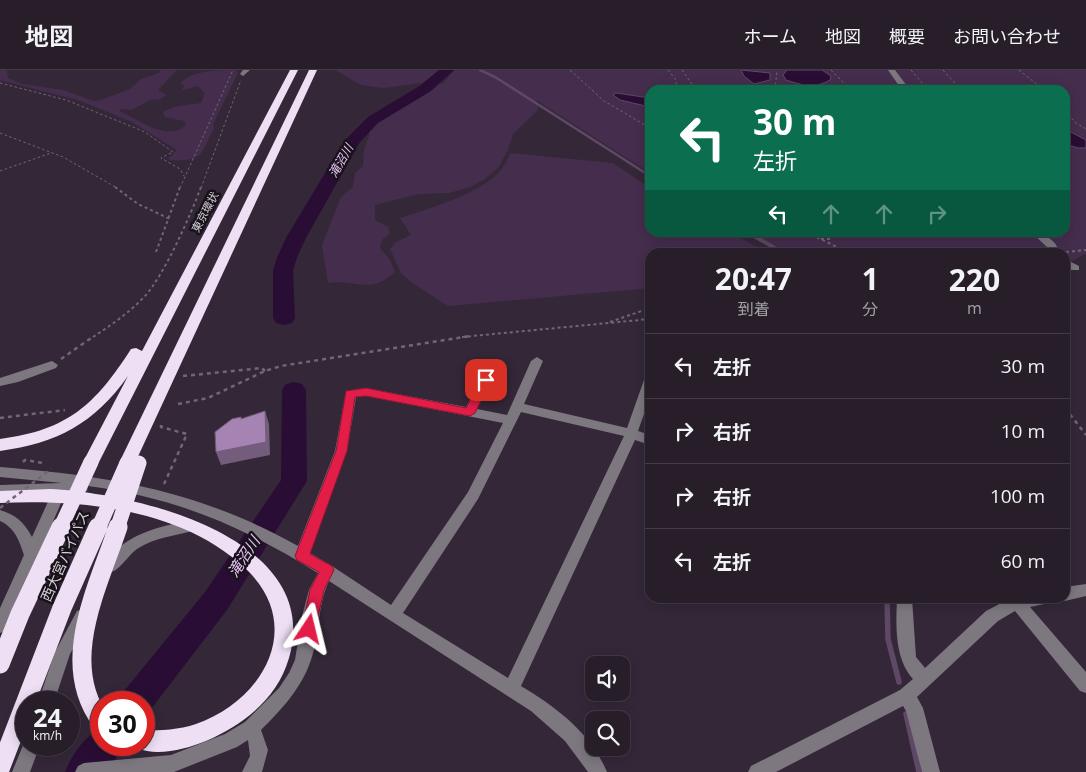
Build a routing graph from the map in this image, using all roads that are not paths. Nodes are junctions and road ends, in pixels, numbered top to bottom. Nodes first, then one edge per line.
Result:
1 (294, 70) edge
2 (312, 70) edge
3 (891, 70) edge
4 (902, 85) edge
5 (1041, 237) edge
6 (1052, 248) edge
7 (537, 361) dead end
8 (52, 365) road end
9 (133, 368) junction
10 (486, 380) dead end
11 (0, 382) edge
12 (645, 394) edge
13 (517, 407) junction
14 (470, 413) junction
15 (511, 420) junction
16 (631, 434) junction
17 (645, 438) edge
18 (0, 446) edge
19 (133, 463) junction
20 (0, 472) edge
21 (0, 490) edge
22 (163, 490) junction
23 (57, 496) junction
24 (0, 497) edge
25 (0, 515) edge
26 (191, 526) junction
27 (31, 554) junction
28 (302, 556) junction
29 (327, 570) junction
30 (1086, 590) edge
31 (1070, 593) edge
32 (904, 603) edge
33 (1015, 603) edge
34 (1018, 603) edge
35 (4, 605) edge
36 (393, 615) junction
37 (0, 626) edge
38 (0, 664) edge
39 (924, 679) junction
40 (1086, 685) edge
41 (511, 689) junction
42 (50, 691) edge
43 (906, 696) junction
44 (90, 704) edge
45 (251, 728) junction
46 (155, 742) edge
47 (27, 756) edge
48 (0, 769) edge
49 (21, 772) edge
50 (84, 772) edge
51 (251, 772) edge
52 (598, 772) edge
53 (756, 772) edge
54 (931, 772) edge

1 - 9 highway, 東京環状
2 - 19 highway, 西大宮バイパス
3 - 4 street
5 - 6 street
7 - 13 street
8 - 11 street
9 - 18 highway
9 - 38 highway, 西大宮バイパス, bridge
10 - 14 street
12 - 16 street
13 - 15 street
13 - 16 street
14 - 15 street
14 - 28 street
15 - 36 street
16 - 17 street
16 - 41 street
19 - 44 highway, bridge
19 - 48 highway, 西大宮バイパス, bridge
20 - 22 street
21 - 22 street
22 - 28 street
23 - 24 highway
23 - 26 highway
23 - 27 street
25 - 27 street
26 - 42 street
26 - 46 highway
27 - 35 street
28 - 29 street
29 - 36 street
29 - 45 street
30 - 31 street
32 - 39 street
33 - 39 street
34 - 40 street
35 - 37 street
36 - 41 street
39 - 43 street
41 - 52 street
43 - 53 street
43 - 54 street
45 - 50 street
45 - 51 street
47 - 49 street

